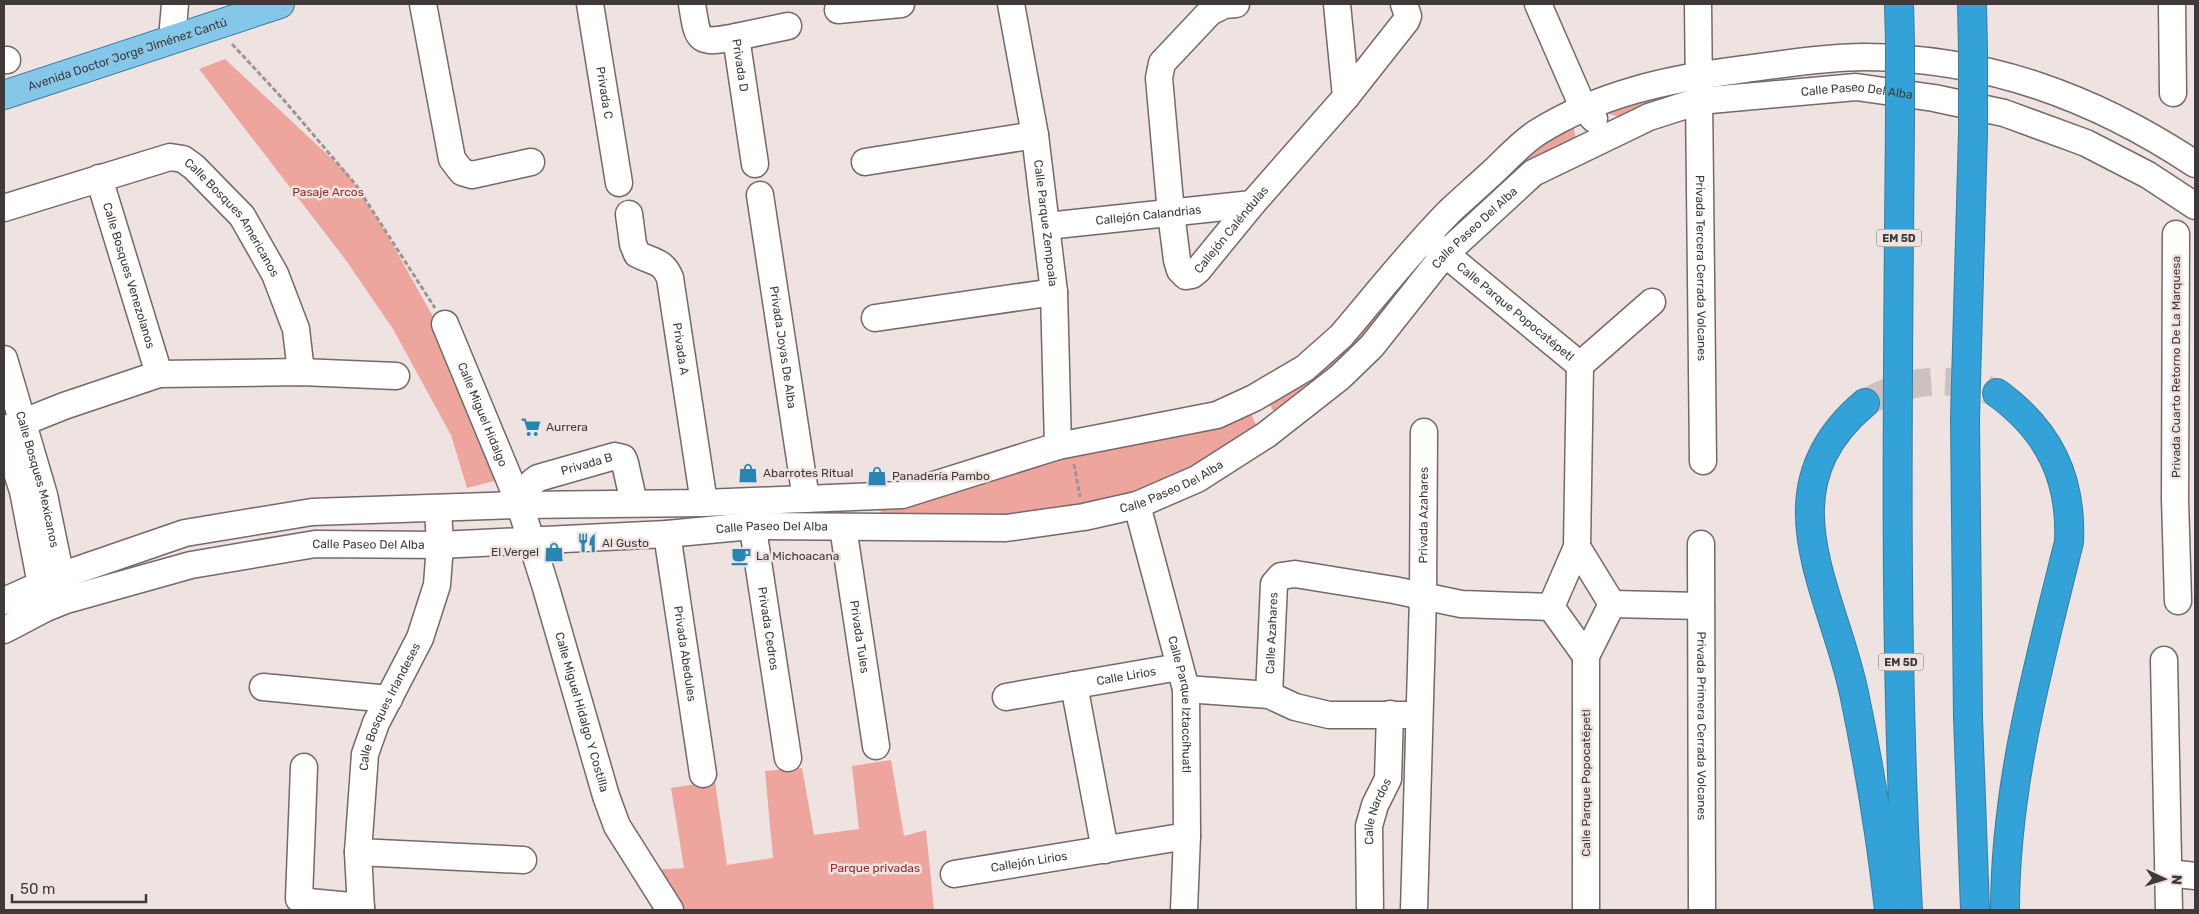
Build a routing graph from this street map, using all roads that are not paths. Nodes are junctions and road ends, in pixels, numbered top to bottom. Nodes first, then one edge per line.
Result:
1 (175, 4) edge
2 (280, 4) edge
3 (423, 4) edge
4 (590, 4) edge
5 (692, 4) edge
6 (1011, 4) edge
7 (1236, 4) edge
8 (1336, 4) edge
9 (1404, 4) edge
10 (1538, 4) edge
11 (1698, 4) edge
12 (1899, 4) edge
13 (1972, 4) edge
14 (2172, 4) edge
15 (889, 5) edge
16 (838, 10) dead end
17 (788, 26) dead end
18 (736, 37) junction
19 (172, 39) junction
20 (1698, 75) junction
21 (2173, 93) dead end
22 (4, 95) edge
23 (1346, 97) junction
24 (1699, 101) junction
25 (1583, 107) junction
26 (1035, 135) junction
27 (1609, 136) junction
28 (1579, 151) junction
29 (531, 162) dead end
30 (865, 162) dead end
31 (755, 164) dead end
32 (2195, 164) edge
33 (99, 178) junction
34 (619, 183) dead end
35 (760, 195) dead end
36 (1252, 204) junction
37 (2195, 206) edge
38 (4, 208) edge
39 (1171, 213) junction
40 (630, 214) dead end
41 (1047, 226) junction
42 (2176, 234) dead end
43 (1435, 246) junction
44 (1054, 292) junction
45 (1652, 302) dead end
46 (875, 318) dead end
47 (445, 324) road end
48 (4, 359) edge
49 (1580, 364) junction
50 (301, 372) junction
51 (159, 374) junction
52 (396, 376) dead end
53 (1997, 394) tunnel mouth
54 (1254, 398) junction
55 (1864, 402) tunnel mouth
56 (10, 429) edge
57 (1424, 432) dead end
58 (1266, 435) junction
59 (1064, 445) junction
60 (1703, 461) dead end
61 (2185, 498) edge
62 (749, 500) junction
63 (806, 500) junction
64 (634, 503) junction
65 (704, 503) junction
66 (1137, 504) junction
67 (520, 505) junction
68 (438, 508) junction
69 (752, 526) junction
70 (843, 527) junction
71 (667, 534) junction
72 (530, 540) junction
73 (1701, 544) dead end
74 (440, 545) junction
75 (1577, 547) junction
76 (53, 592) junction
77 (1423, 597) junction
78 (4, 601) edge
79 (2178, 601) dead end
80 (1612, 604) junction
81 (1701, 606) junction
82 (1551, 607) junction
83 (4, 630) edge
84 (1586, 656) junction
85 (2164, 660) dead end
86 (1183, 678) junction
87 (1074, 685) junction
88 (263, 688) dead end
89 (1269, 695) junction
90 (1006, 697) dead end
91 (389, 699) junction
92 (1390, 714) junction
93 (1419, 715) junction
94 (876, 746) dead end
95 (788, 758) dead end
96 (304, 766) dead end
97 (704, 774) dead end
98 (1375, 805) junction
99 (1417, 808) junction
100 (1187, 836) junction
101 (1105, 850) junction
102 (358, 852) junction
103 (523, 860) dead end
104 (2169, 873) junction
105 (954, 874) dead end
106 (2195, 876) edge
107 (361, 908) edge
108 (670, 910) edge
109 (1184, 910) edge
110 (1370, 910) edge
111 (1414, 910) edge
112 (1586, 910) edge
113 (1702, 910) edge
114 (1889, 910) edge
115 (1908, 910) edge
116 (1975, 910) edge
117 (2005, 910) edge
118 (2170, 910) edge

1 - 19 street
2 - 19 main road, Avenida Doctor Jorge Jiménez Cantú
3 - 29 street
4 - 34 street, Privada C
5 - 18 street, Privada D
6 - 26 street, Calle Parque Zempoala
7 - 39 street, Callejón Caléndulas
8 - 23 street
9 - 23 street, Callejón Caléndulas
10 - 25 street
11 - 20 street, Privada Tercera Cerrada Volcanes
12 - 115 highway, EM 5D, bridge
13 - 116 highway, bridge
14 - 21 street
15 - 16 street
17 - 18 street
18 - 31 street, Privada D
19 - 22 main road, Avenida Doctor Jorge Jiménez Cantú
20 - 24 street, Privada Tercera Cerrada Volcanes
20 - 25 street, Calle Paseo Del Alba
20 - 32 street, Calle Paseo Del Alba
23 - 36 street, Callejón Caléndulas
24 - 27 street, Calle Paseo Del Alba
24 - 37 street, Calle Paseo Del Alba
24 - 60 street, Privada Tercera Cerrada Volcanes
25 - 27 street
25 - 28 street
25 - 43 street, Calle Paseo Del Alba
26 - 30 street
26 - 41 street, Calle Parque Zempoala
27 - 28 street, Calle Paseo Del Alba
28 - 43 street, Calle Paseo Del Alba
33 - 38 street, Calle Bosques Americanos
33 - 50 street, Calle Bosques Americanos
33 - 51 street, Calle Bosques Venezolanos
35 - 63 street, Privada Joyas De Alba
36 - 39 street, Callejón Calandrias
36 - 39 street, Callejón Caléndulas
39 - 41 street, Callejón Calandrias
40 - 65 street, Privada A
41 - 44 street, Calle Parque Zempoala
42 - 61 street, Privada Cuarto Retorno De La Marquesa
43 - 49 street, Calle Parque Popocatépetl
43 - 54 street, Calle Paseo Del Alba
43 - 58 street, Calle Paseo Del Alba
44 - 46 street
44 - 59 street, Calle Parque Zempoala
45 - 49 street
47 - 67 street, Calle Miguel Hidalgo
48 - 56 street, Calle Bosques Mexicanos
49 - 75 street, Calle Parque Popocatépetl
50 - 51 street
50 - 52 street
51 - 56 street
53 - 117 highway
54 - 58 street
54 - 59 street, Calle Paseo Del Alba
55 - 114 highway
56 - 76 street, Calle Bosques Mexicanos
57 - 77 street, Privada Azahares
58 - 66 street, Calle Paseo Del Alba
59 - 63 street, Calle Paseo Del Alba
61 - 79 street, Privada Cuarto Retorno De La Marquesa
62 - 63 street, Calle Paseo Del Alba
62 - 65 street, Calle Paseo Del Alba
62 - 69 street, Privada Cedros
64 - 65 street, Calle Paseo Del Alba
64 - 67 street, Calle Paseo Del Alba
64 - 67 street, Privada B
66 - 70 street, Calle Paseo Del Alba
66 - 86 street, Calle Parque Iztaccíhuatl
67 - 68 street, Calle Paseo Del Alba
67 - 72 street, Calle Miguel Hidalgo Y Costilla
68 - 74 street, Calle Bosques Irlandeses
68 - 76 street, Calle Paseo Del Alba
69 - 70 street, Calle Paseo Del Alba
69 - 71 street, Calle Paseo Del Alba
69 - 95 street, Privada Cedros
70 - 94 street, Privada Tules
71 - 72 street, Calle Paseo Del Alba
71 - 97 street, Privada Abedules
72 - 74 street, Calle Paseo Del Alba
72 - 108 street, Calle Miguel Hidalgo Y Costilla
73 - 81 street, Privada Primera Cerrada Volcanes
74 - 76 street, Calle Paseo Del Alba
74 - 91 street, Calle Bosques Irlandeses
75 - 80 street
75 - 82 street, Calle Parque Popocatépetl
76 - 78 street, Calle Paseo Del Alba
76 - 83 street, Calle Paseo Del Alba
77 - 82 street, Calle Azahares
77 - 89 street, Calle Azahares
77 - 93 street
80 - 81 street
80 - 84 street, Calle Parque Popocatépetl
81 - 113 street, Privada Primera Cerrada Volcanes
82 - 84 street
84 - 112 street, Calle Parque Popocatépetl
85 - 104 street
86 - 87 street, Calle Lirios
86 - 89 street
86 - 100 street, Calle Parque Iztaccíhuatl
87 - 90 street
87 - 101 street
88 - 91 street
89 - 92 street
91 - 102 street, Calle Bosques Irlandeses
92 - 93 street
92 - 98 street, Calle Nardos
93 - 99 street
96 - 107 street
98 - 99 street
98 - 110 street, Calle Nardos
99 - 111 street
100 - 101 street
100 - 109 street, Calle Parque Iztaccíhuatl
101 - 105 street, Callejón Lirios
102 - 103 street
102 - 107 street, Calle Bosques Irlandeses
104 - 106 street
104 - 118 street

